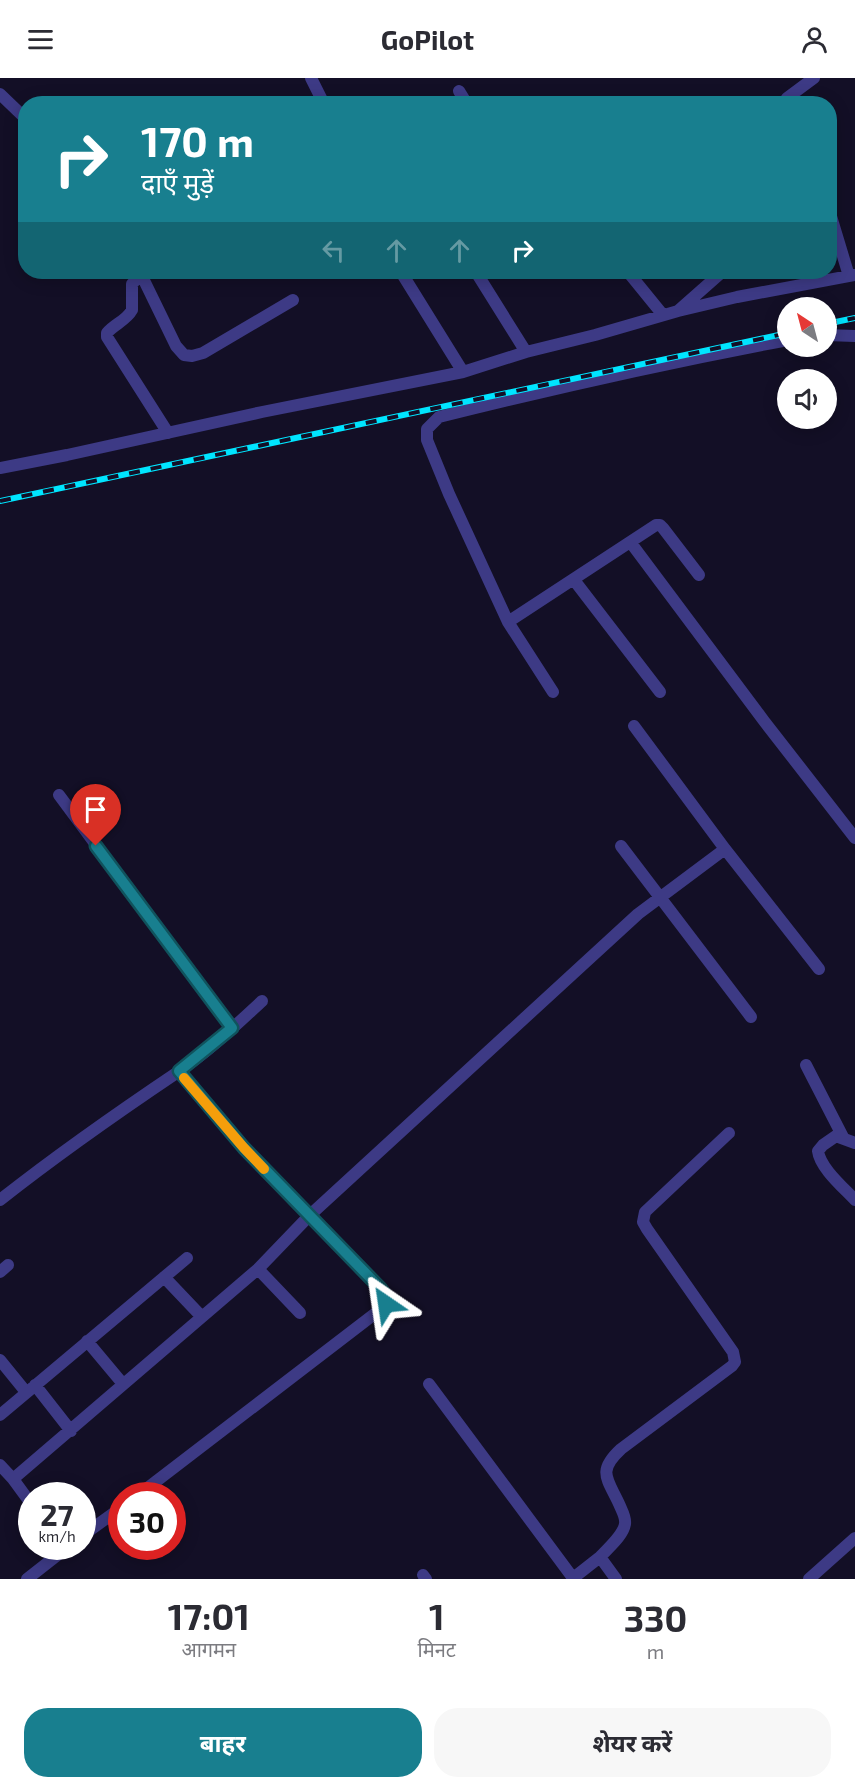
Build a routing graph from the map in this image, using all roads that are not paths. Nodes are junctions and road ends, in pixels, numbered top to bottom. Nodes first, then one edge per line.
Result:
1 (311, 78) edge
2 (813, 78) edge
3 (459, 91) dead end
4 (0, 94) edge
5 (320, 96) edge
6 (462, 96) edge
7 (790, 96) edge
8 (18, 111) edge
9 (837, 233) edge
10 (852, 276) edge
11 (136, 279) edge
12 (144, 279) edge
13 (408, 279) edge
14 (480, 279) edge
15 (634, 279) edge
16 (715, 279) edge
17 (836, 279) edge
18 (837, 279) edge
19 (292, 300) dead end
20 (678, 311) junction
21 (663, 315) junction
22 (837, 335) edge
23 (855, 336) edge
24 (777, 342) edge
25 (526, 352) junction
26 (463, 372) junction
27 (168, 433) junction
28 (0, 468) edge
29 (631, 543) junction
30 (699, 575) dead end
31 (574, 579) junction
32 (508, 622) junction
33 (553, 692) dead end
34 (660, 692) dead end
35 (634, 726) dead end
36 (59, 795) dead end
37 (855, 838) edge
38 (621, 846) dead end
39 (725, 849) junction
40 (661, 897) junction
41 (819, 969) dead end
42 (262, 1001) dead end
43 (751, 1017) dead end
44 (232, 1028) junction
45 (806, 1065) dead end
46 (179, 1071) junction
47 (729, 1133) dead end
48 (849, 1141) edge
49 (0, 1200) edge
50 (855, 1200) edge
51 (309, 1216) junction
52 (187, 1258) dead end
53 (258, 1269) junction
54 (164, 1277) junction
55 (300, 1313) dead end
56 (202, 1317) junction
57 (87, 1341) junction
58 (0, 1359) edge
59 (123, 1384) junction
60 (429, 1384) dead end
61 (31, 1389) junction
62 (0, 1415) edge
63 (71, 1431) junction
64 (0, 1465) edge
65 (13, 1479) junction
66 (156, 1482) edge
67 (18, 1486) edge
68 (855, 1538) edge
69 (600, 1557) junction
70 (50, 1560) edge
71 (27, 1579) edge
72 (572, 1579) edge
73 (616, 1579) edge
74 (808, 1579) edge

1 - 5 street
2 - 7 street
3 - 6 street
4 - 8 street
9 - 10 street
10 - 18 street
11 - 27 street
12 - 19 street
13 - 26 street
14 - 25 street
15 - 21 street
16 - 20 street
17 - 20 street
20 - 21 street
21 - 25 street
22 - 23 street
24 - 32 street
25 - 26 street
26 - 27 street
27 - 28 street
29 - 30 street
29 - 31 street
29 - 37 street
31 - 32 street
31 - 34 street
32 - 33 street
35 - 39 street
36 - 44 street
38 - 40 street
39 - 40 street
39 - 41 street
40 - 43 street
40 - 51 street
42 - 44 street
44 - 46 street
45 - 48 street
46 - 49 street
46 - 51 street
47 - 69 street
48 - 50 street
51 - 53 street
51 - 66 street
52 - 54 street
53 - 55 street
53 - 56 street
54 - 56 street
54 - 57 street
56 - 59 street
57 - 59 street
57 - 61 street
58 - 61 street
59 - 63 street
60 - 72 street
61 - 62 street
61 - 63 street
63 - 65 street
64 - 65 street
65 - 67 street
68 - 74 street
69 - 72 street
69 - 73 street
70 - 71 street

